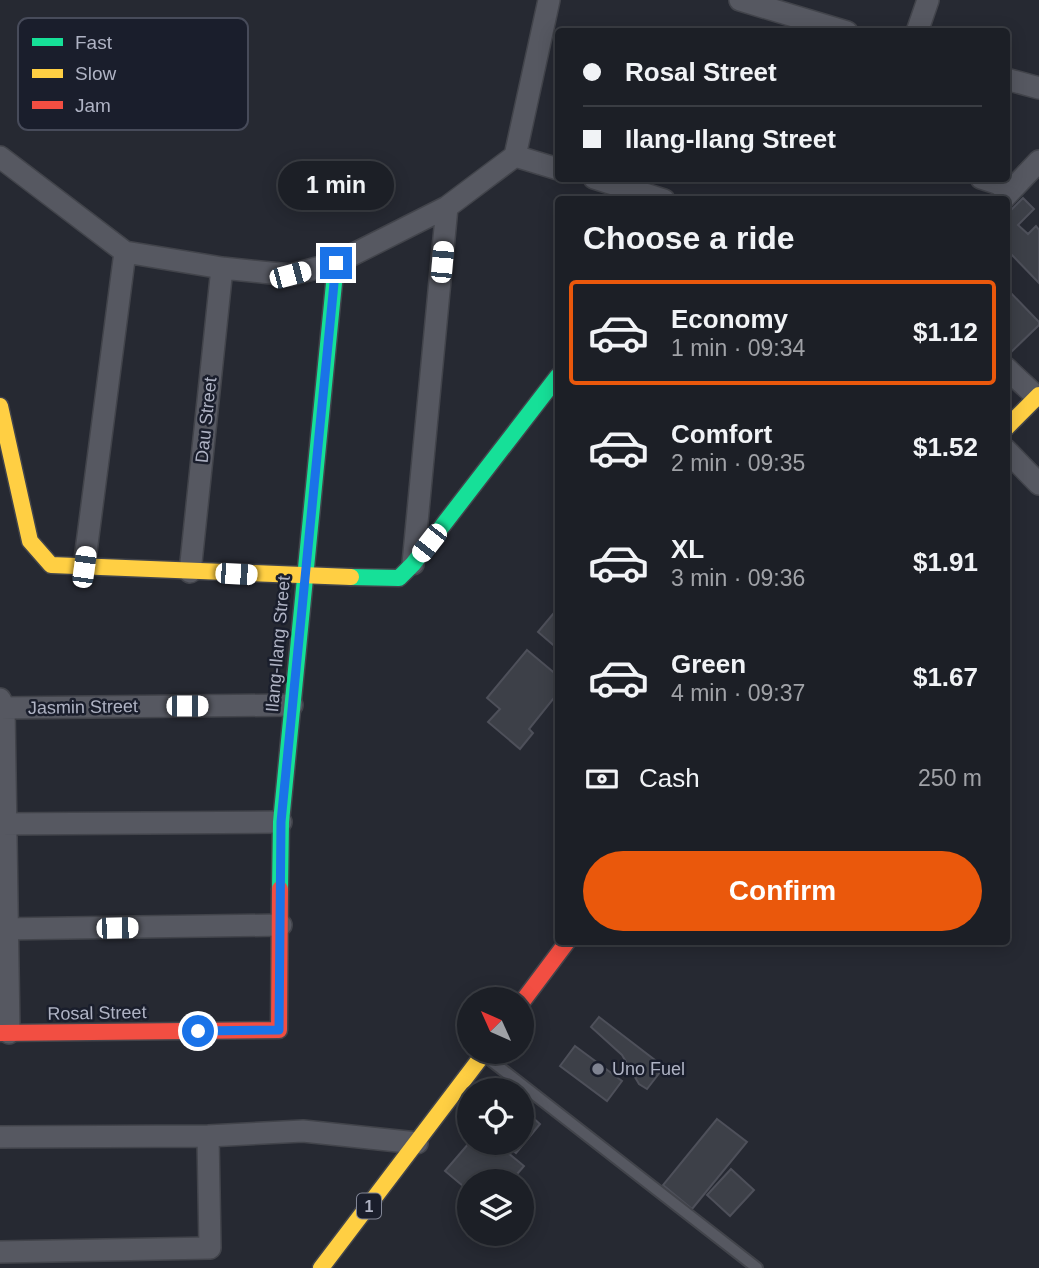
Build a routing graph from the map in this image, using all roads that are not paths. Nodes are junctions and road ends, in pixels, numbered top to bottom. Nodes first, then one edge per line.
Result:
1 (549, 0) edge
2 (740, 0) edge
3 (928, 0) edge
4 (834, 28) edge
5 (918, 28) edge
6 (549, 51) edge
7 (1010, 80) edge
8 (1039, 88) edge
9 (515, 156) junction
10 (1, 161) edge
11 (1039, 162) edge
12 (555, 168) edge
13 (600, 182) edge
14 (988, 182) edge
15 (616, 192) edge
16 (1007, 194) edge
17 (640, 196) edge
18 (447, 207) junction
19 (125, 251) junction
20 (336, 263) junction
21 (222, 268) junction
22 (1010, 372) edge
23 (555, 380) edge
24 (1038, 396) edge
25 (0, 406) edge
26 (1010, 424) edge
27 (1010, 454) edge
28 (1039, 484) edge
29 (413, 564) junction
30 (84, 567) junction
31 (190, 572) junction
32 (304, 577) junction
33 (1, 705) edge
34 (292, 705) junction
35 (281, 822) junction
36 (3, 824) edge
37 (281, 925) junction
38 (4, 929) edge
39 (565, 945) edge
40 (533, 987) edge
41 (279, 1030) joint
42 (5, 1033) edge
43 (476, 1064) edge
44 (498, 1064) edge
45 (208, 1136) junction
46 (0, 1137) edge
47 (417, 1143) junction
48 (0, 1252) edge
49 (321, 1268) edge
50 (757, 1268) edge

1 - 6 street
2 - 4 street
3 - 5 street
6 - 9 street
7 - 8 street
9 - 12 street
9 - 18 street
10 - 19 street
11 - 16 street
13 - 15 street
14 - 16 street
15 - 17 street
18 - 20 street
18 - 29 street
19 - 21 street
19 - 30 street
20 - 21 street
20 - 32 street, Ilang-Ilang Street
21 - 31 street, Dau Street
22 - 24 street
23 - 29 street
24 - 26 street
25 - 30 street
27 - 28 street
29 - 32 street
30 - 31 street
31 - 32 street
32 - 34 street, Ilang-Ilang Street
33 - 34 street, Jasmin Street
33 - 36 street
34 - 35 street, Ilang-Ilang Street
35 - 36 street
35 - 37 street, Ilang-Ilang Street
36 - 38 street
37 - 38 street
37 - 41 street, Ilang-Ilang Street
38 - 42 street
39 - 40 street
41 - 42 street, Rosal Street
43 - 47 street, 1
44 - 50 lane
45 - 46 street
45 - 47 street
45 - 48 street
47 - 49 street, 1

